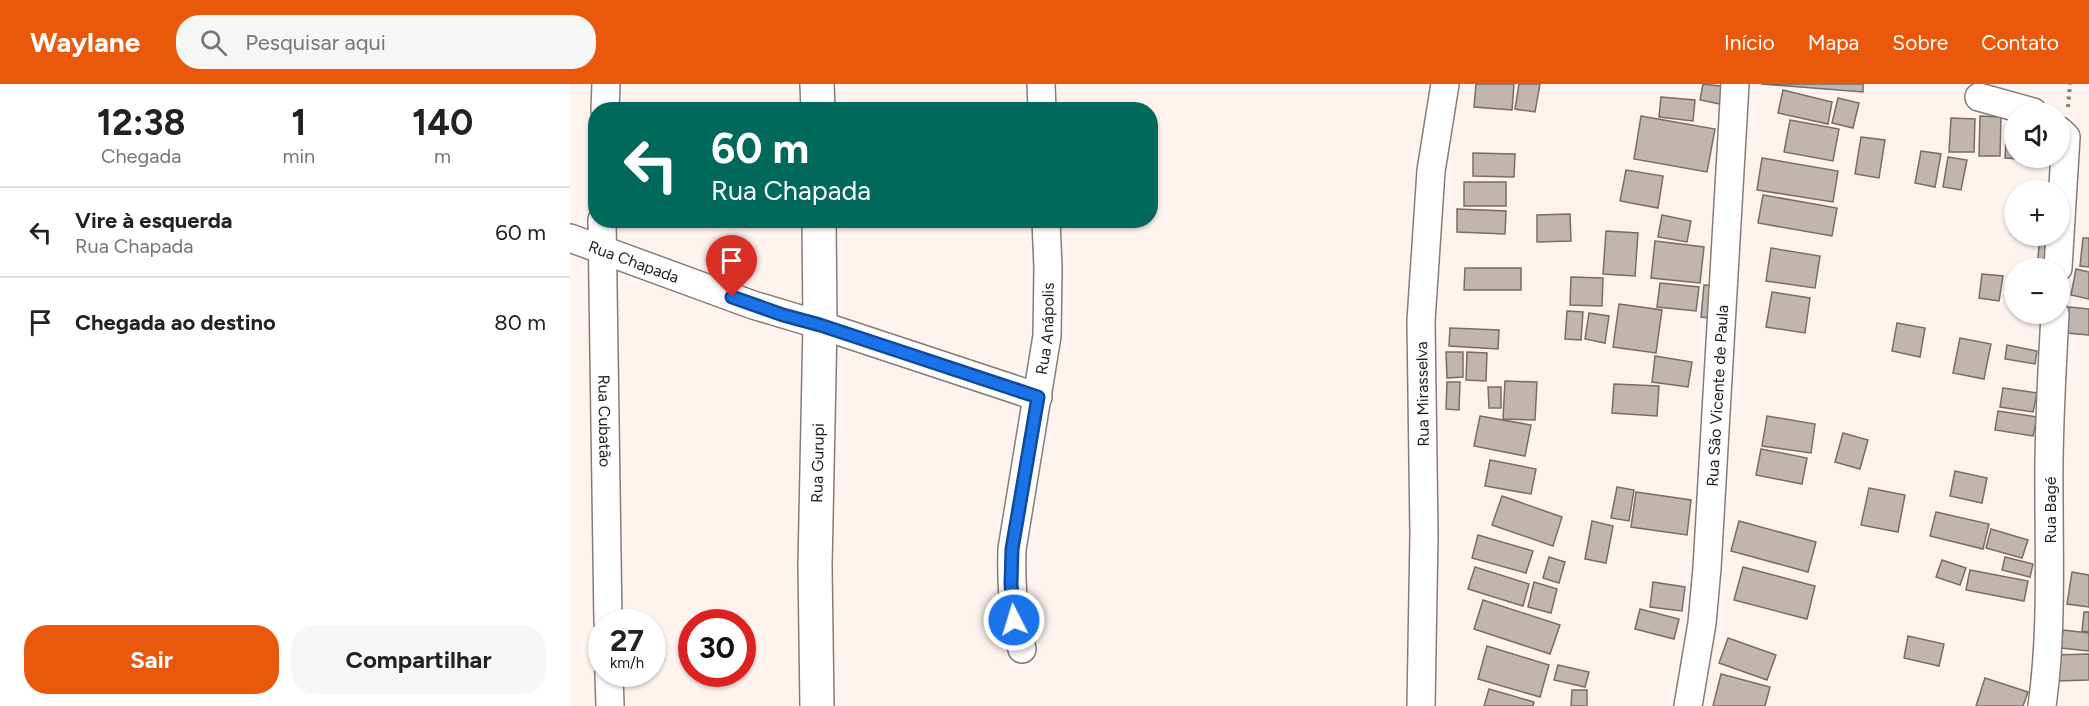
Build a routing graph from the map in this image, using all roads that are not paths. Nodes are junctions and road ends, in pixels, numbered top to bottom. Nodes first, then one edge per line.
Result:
1 (606, 84) edge
2 (817, 84) edge
3 (1041, 84) edge
4 (1445, 84) edge
5 (1735, 84) edge
6 (1979, 97) dead end
7 (605, 102) edge
8 (818, 102) edge
9 (1042, 102) edge
10 (2004, 104) edge
11 (2064, 168) edge
12 (602, 228) edge
13 (819, 228) edge
14 (1046, 228) edge
15 (570, 238) edge
16 (601, 250) junction
17 (2059, 258) edge
18 (2054, 324) edge
19 (820, 325) junction
20 (1038, 397) junction
21 (608, 609) edge
22 (1022, 650) dead end
23 (609, 687) edge
24 (610, 706) edge
25 (817, 706) edge
26 (1420, 706) edge
27 (1689, 706) edge
28 (2042, 706) edge

1 - 7 street
2 - 8 street
3 - 9 street
4 - 26 street, Rua Mirasselva
5 - 27 street, Rua São Vicente de Paula
6 - 10 street
11 - 17 street
12 - 16 street, Rua Cubatão
13 - 19 street, Rua Gurupi
14 - 20 street, Rua Anápolis
15 - 16 street, Rua Chapada
16 - 19 street, Rua Chapada
16 - 21 street, Rua Cubatão
18 - 28 street, Rua Bagé
19 - 20 street, Rua Chapada
19 - 25 street, Rua Gurupi
20 - 22 street, Rua Anápolis
23 - 24 street

